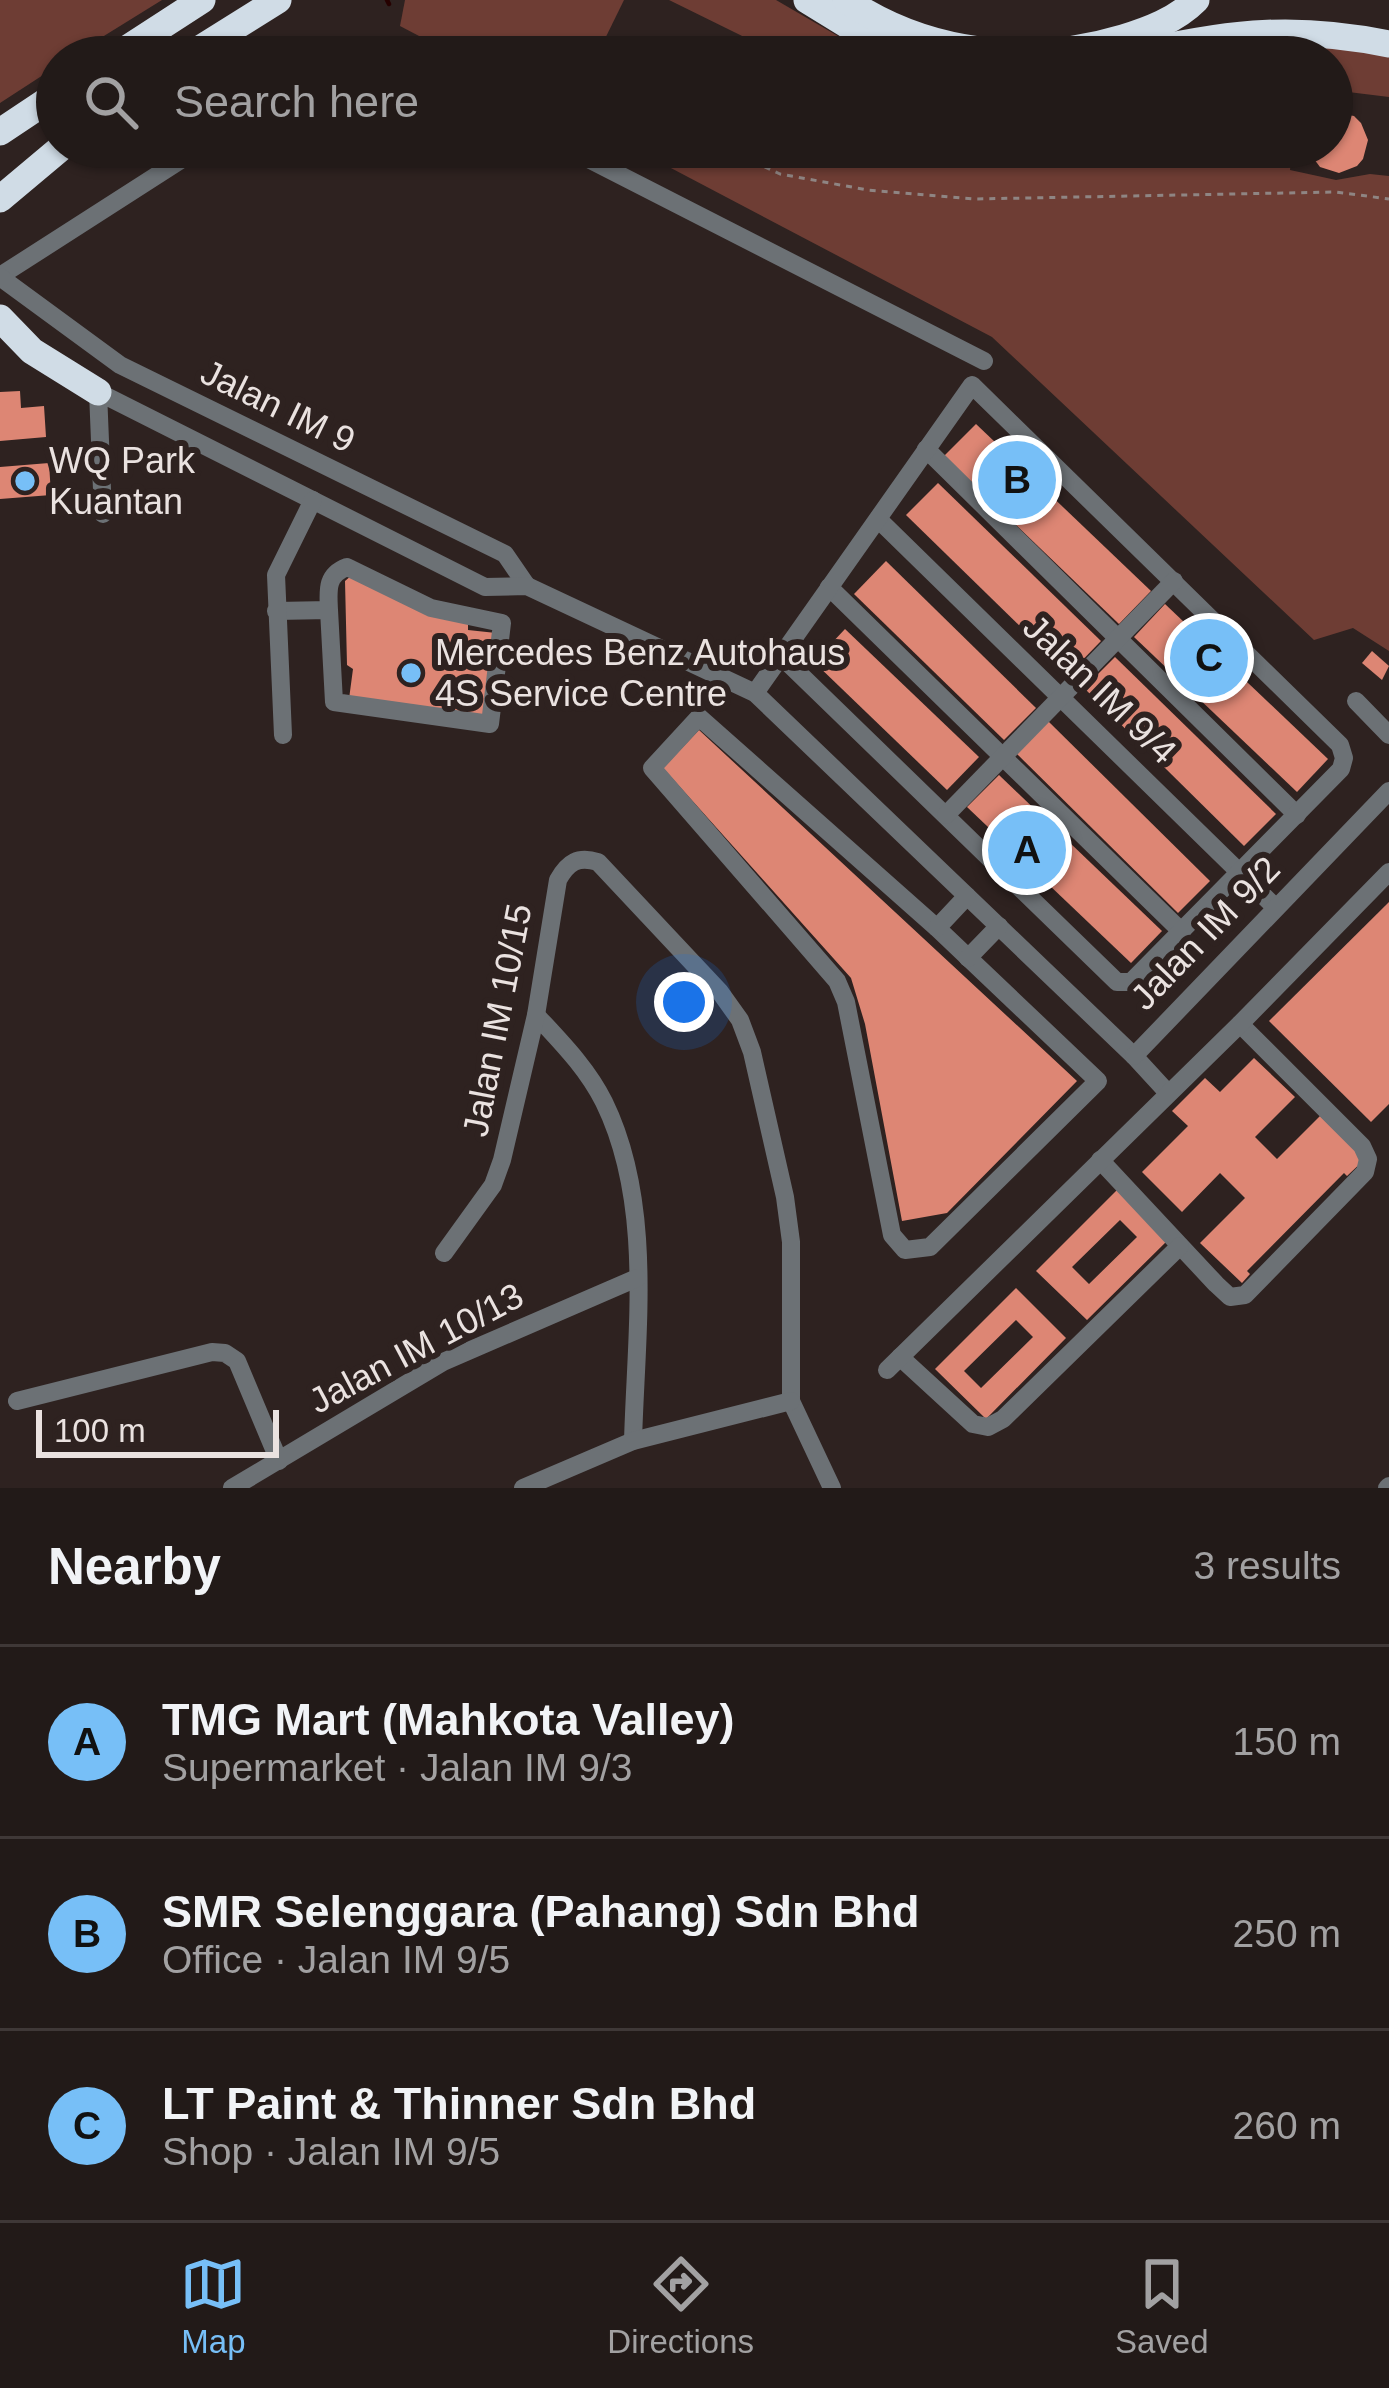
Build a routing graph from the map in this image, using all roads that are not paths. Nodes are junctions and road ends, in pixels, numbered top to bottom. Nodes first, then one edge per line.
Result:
1 (202, 0) edge
2 (278, 0) edge
3 (807, 0) edge
4 (846, 0) edge
5 (1196, 0) edge
6 (146, 36) edge
7 (221, 36) edge
8 (873, 36) edge
9 (918, 36) edge
10 (1131, 36) edge
11 (1208, 36) edge
12 (1333, 36) edge
13 (1353, 39) edge
14 (1389, 44) edge
15 (36, 108) edge
16 (0, 132) edge
17 (36, 158) edge
18 (36, 165) edge
19 (168, 168) edge
20 (606, 168) edge
21 (0, 179) edge
22 (0, 199) edge
23 (0, 276) edge
24 (0, 318) edge
25 (984, 361) dead end
26 (98, 392) junction
27 (926, 449) junction
28 (313, 500) junction
29 (103, 514) dead end
30 (878, 519) junction
31 (451, 529) junction
32 (475, 540) junction
33 (433, 561) junction
34 (461, 574) junction
35 (1174, 581) junction
36 (527, 586) junction
37 (829, 587) junction
38 (329, 610) junction
39 (276, 611) junction
40 (1118, 638) junction
41 (782, 657) junction
42 (755, 693) junction
43 (1061, 698) junction
44 (1356, 701) dead end
45 (283, 735) dead end
46 (1389, 735) edge
47 (1002, 757) junction
48 (1389, 791) edge
49 (946, 815) junction
50 (1297, 815) junction
51 (1240, 873) junction
52 (1388, 873) edge
53 (967, 896) junction
54 (1275, 908) junction
55 (999, 926) junction
56 (937, 928) junction
57 (1182, 932) junction
58 (968, 958) junction
59 (536, 1015) junction
60 (1240, 1024) junction
61 (1134, 1056) junction
62 (1168, 1093) junction
63 (1100, 1160) junction
64 (1180, 1246) junction
65 (443, 1253) dead end
66 (637, 1278) junction
67 (17, 1401) dead end
68 (791, 1401) junction
69 (634, 1441) junction
70 (279, 1461) junction
71 (232, 1488) edge
72 (523, 1488) edge
73 (832, 1488) edge

1 - 6 highway
2 - 7 highway
3 - 8 highway
4 - 9 highway
5 - 10 highway
11 - 12 highway
13 - 14 highway
15 - 16 highway
17 - 21 highway
18 - 22 highway
19 - 23 street
20 - 25 street
23 - 31 street, Jalan IM 9
24 - 26 highway
26 - 28 street, Jalan IM 9
26 - 29 street
27 - 30 street
27 - 35 street
27 - 40 street
28 - 33 street, Jalan IM 9
28 - 39 street
30 - 37 street
30 - 43 street, Jalan IM 9/4
31 - 32 street, Jalan IM 9
31 - 33 street
32 - 34 street
32 - 36 street, Jalan IM 9
33 - 34 street, Jalan IM 9
34 - 36 street, Jalan IM 9
35 - 40 street
35 - 50 street
36 - 42 street, Jalan IM 9
37 - 41 street
37 - 47 street
38 - 38 street
38 - 39 street
39 - 45 street
40 - 43 street
40 - 50 street
41 - 42 street
41 - 49 street
42 - 53 street, Jalan IM 9/2
43 - 47 street
43 - 51 street, Jalan IM 9/4
44 - 46 street
47 - 49 street
47 - 57 street
48 - 54 street, Jalan IM 9/2
49 - 57 street
50 - 51 street
51 - 54 street, Jalan IM 9/4
51 - 57 street
52 - 60 street
53 - 55 street, Jalan IM 9/2
53 - 56 street
54 - 61 street, Jalan IM 9/2
55 - 58 street
55 - 61 street, Jalan IM 9/2
56 - 58 street
56 - 58 street
59 - 65 street, Jalan IM 10/15
59 - 66 street
59 - 68 street, Jalan IM 10/15
60 - 62 street
60 - 64 street
61 - 62 street
62 - 63 street
63 - 64 street
63 - 64 street
66 - 69 street
66 - 70 street, Jalan IM 10/13
67 - 70 street
68 - 69 street
68 - 73 street, Jalan IM 10/15
69 - 72 street
70 - 71 street, Jalan IM 10/13

